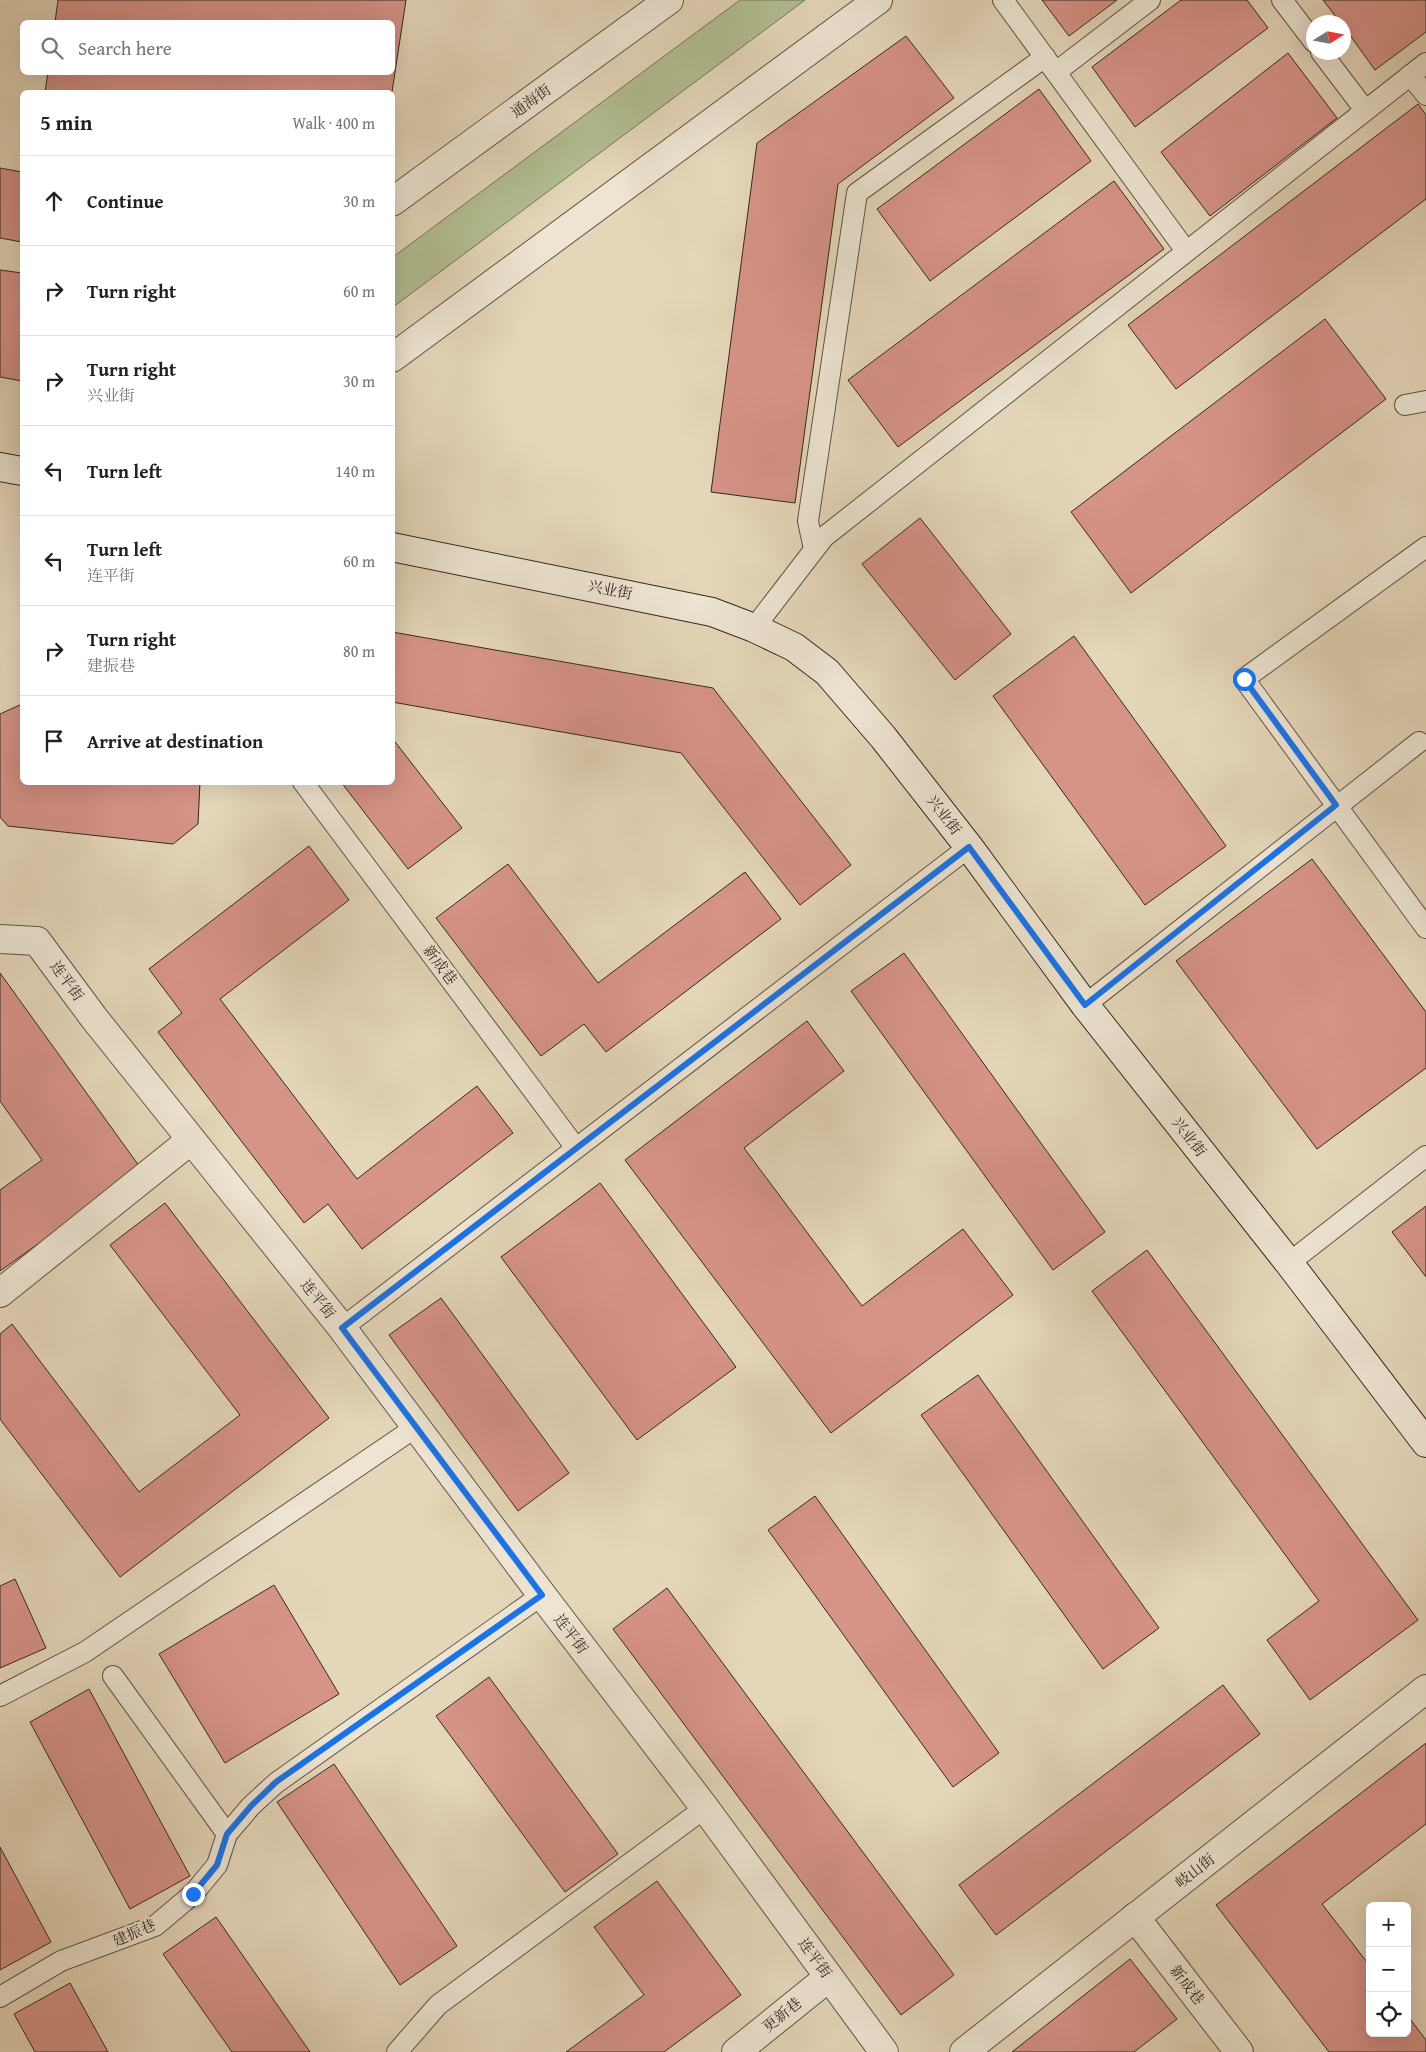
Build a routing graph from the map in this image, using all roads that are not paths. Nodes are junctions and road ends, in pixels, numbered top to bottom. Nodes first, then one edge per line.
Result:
1 (669, 0) edge
2 (878, 0) edge
3 (1003, 0) edge
4 (1150, 0) edge
5 (1282, 0) edge
6 (1306, 32) edge
7 (1327, 60) edge
8 (1050, 65) junction
9 (1418, 69) edge
10 (1426, 95) edge
11 (1365, 110) junction
12 (395, 200) edge
13 (1186, 251) junction
14 (395, 356) edge
15 (1426, 401) edge
16 (1405, 405) dead end
17 (0, 467) edge
18 (20, 471) edge
19 (1426, 547) edge
20 (395, 548) edge
21 (814, 549) junction
22 (754, 628) junction
23 (1419, 742) dead end
24 (305, 785) edge
25 (1336, 805) junction
26 (969, 847) junction
27 (1426, 928) edge
28 (0, 938) edge
29 (1085, 1005) junction
30 (191, 1140) junction
31 (576, 1148) junction
32 (1426, 1156) edge
33 (1288, 1263) junction
34 (0, 1293) edge
35 (342, 1328) junction
36 (416, 1427) junction
37 (1426, 1443) edge
38 (542, 1595) junction
39 (113, 1676) dead end
40 (1426, 1689) edge
41 (0, 1696) edge
42 (705, 1808) junction
43 (227, 1834) junction
44 (1135, 1917) junction
45 (829, 1977) junction
46 (0, 1997) edge
47 (397, 2052) edge
48 (736, 2052) edge
49 (884, 2052) edge
50 (964, 2052) edge
51 (1240, 2052) edge

1 - 12 street, 通海街
2 - 14 street
3 - 8 lane
4 - 8 lane
5 - 6 lane
7 - 11 lane
8 - 13 lane
8 - 21 lane
9 - 10 lane
9 - 11 lane
11 - 13 lane
13 - 21 lane
15 - 16 lane
17 - 18 street
19 - 25 lane
20 - 22 street, 兴业街
21 - 22 lane
22 - 26 street, 兴业街
23 - 25 lane
24 - 31 lane, 新成巷
25 - 27 lane
25 - 29 lane
26 - 29 street, 兴业街
26 - 31 lane
28 - 30 street, 连平街
29 - 33 street, 兴业街
30 - 34 street
30 - 35 street, 连平街
31 - 35 lane
32 - 33 lane
33 - 37 street, 兴业街
35 - 36 street, 连平街
36 - 38 street, 连平街
36 - 41 lane
38 - 42 street, 连平街
38 - 43 lane, 建振巷
39 - 43 lane
40 - 44 street, 岐山街
42 - 45 street, 连平街
42 - 47 lane
43 - 46 lane, 建振巷
44 - 50 street, 岐山街
44 - 51 street, 新成巷
45 - 48 street, 更新巷
45 - 49 street, 连平街

